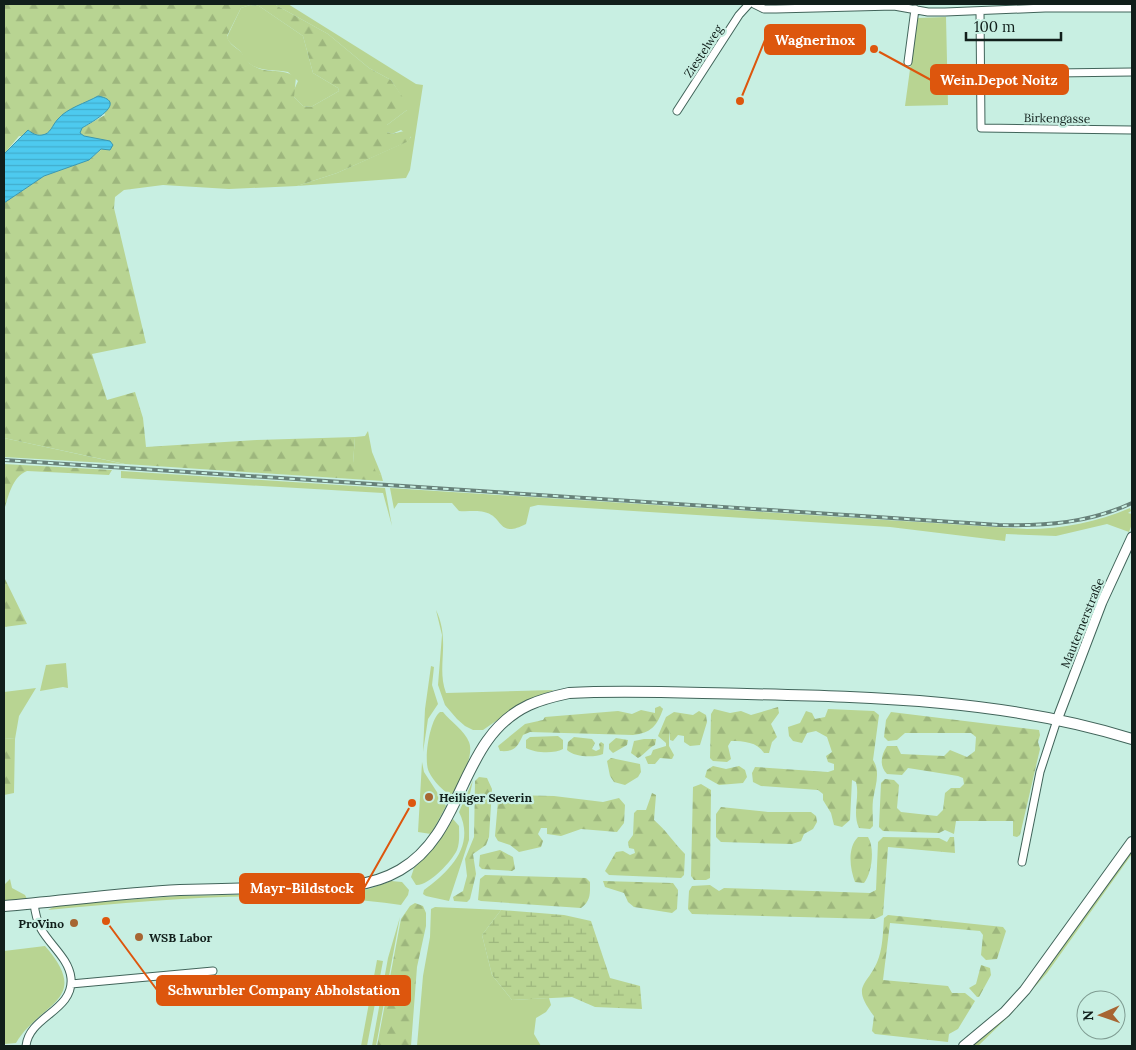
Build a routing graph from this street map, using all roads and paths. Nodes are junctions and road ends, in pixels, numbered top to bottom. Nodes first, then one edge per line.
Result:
1 (750, 4) edge
2 (754, 4) edge
3 (1132, 8) edge
4 (915, 9) junction
5 (980, 11) junction
6 (908, 62) dead end
7 (1132, 72) edge
8 (980, 74) junction
9 (677, 111) dead end
10 (1132, 130) edge
11 (1132, 537) edge
12 (1058, 720) junction
13 (1132, 738) edge
14 (1132, 842) edge
15 (1022, 862) dead end
16 (34, 903) junction
17 (4, 906) edge
18 (213, 971) dead end
19 (71, 984) junction
20 (26, 1046) edge
21 (964, 1046) edge

1 - 9 street, Ziestelweg
2 - 4 street
3 - 5 street
4 - 5 street
4 - 6 street
5 - 8 street
7 - 8 street
8 - 10 street, Birkengasse
11 - 12 street, Mauternerstraße
12 - 13 main road
12 - 15 street
12 - 16 main road
14 - 21 main road
16 - 17 main road
16 - 19 street
18 - 19 street
19 - 20 street

